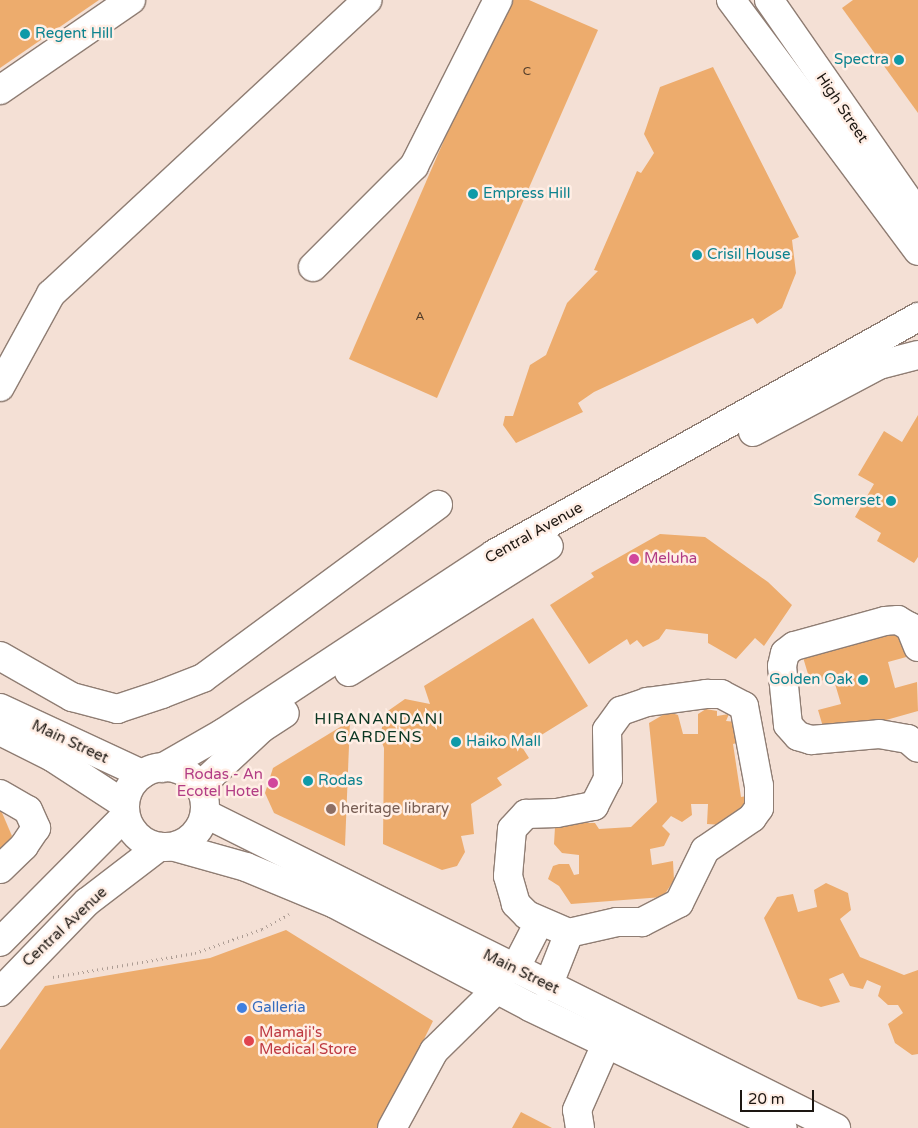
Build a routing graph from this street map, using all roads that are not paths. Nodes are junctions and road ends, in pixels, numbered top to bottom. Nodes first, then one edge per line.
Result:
1 (132, 0) edge
2 (367, 0) edge
3 (498, 0) edge
4 (731, 0) edge
5 (769, 0) edge
6 (0, 90) edge
7 (918, 214) edge
8 (918, 251) edge
9 (313, 267) dead end
10 (918, 318) edge
11 (918, 355) edge
12 (0, 387) edge
13 (720, 439) junction
14 (438, 505) dead end
15 (918, 647) edge
16 (0, 656) edge
17 (285, 703) junction
18 (0, 708) edge
19 (0, 731) edge
20 (918, 748) edge
21 (152, 771) junction
22 (201, 785) junction
23 (0, 794) edge
24 (124, 810) junction
25 (206, 814) junction
26 (167, 847) junction
27 (0, 869) edge
28 (326, 888) junction
29 (539, 922) junction
30 (569, 933) junction
31 (0, 942) edge
32 (10, 961) edge
33 (511, 967) junction
34 (548, 986) junction
35 (496, 990) junction
36 (0, 992) edge
37 (612, 1031) junction
38 (392, 1128) edge
39 (580, 1128) edge
40 (783, 1128) edge
41 (836, 1128) edge

1 - 6 street
2 - 12 street
3 - 9 street
4 - 8 street
5 - 7 street, High Street
10 - 13 street, Central Avenue
11 - 13 street, Central Avenue
13 - 17 street, Central Avenue
14 - 16 street
15 - 20 street
17 - 21 street, Central Avenue
17 - 22 street, Central Avenue
18 - 21 street, Main Street
19 - 24 street, Main Street
21 - 22 street
21 - 24 street
22 - 25 street
23 - 27 street
24 - 26 street
24 - 31 street
25 - 26 street
25 - 28 street, Main Street
26 - 28 street, Main Street
26 - 32 street, Central Avenue
28 - 33 street, Main Street
28 - 35 street, Main Street
29 - 30 street
29 - 30 street
29 - 33 street
30 - 34 street
32 - 36 street, Central Avenue
33 - 34 street, Main Street
33 - 35 street
34 - 37 street, Main Street
35 - 37 street, Main Street
35 - 38 street
37 - 39 street
37 - 40 street, Main Street
37 - 41 street, Main Street

